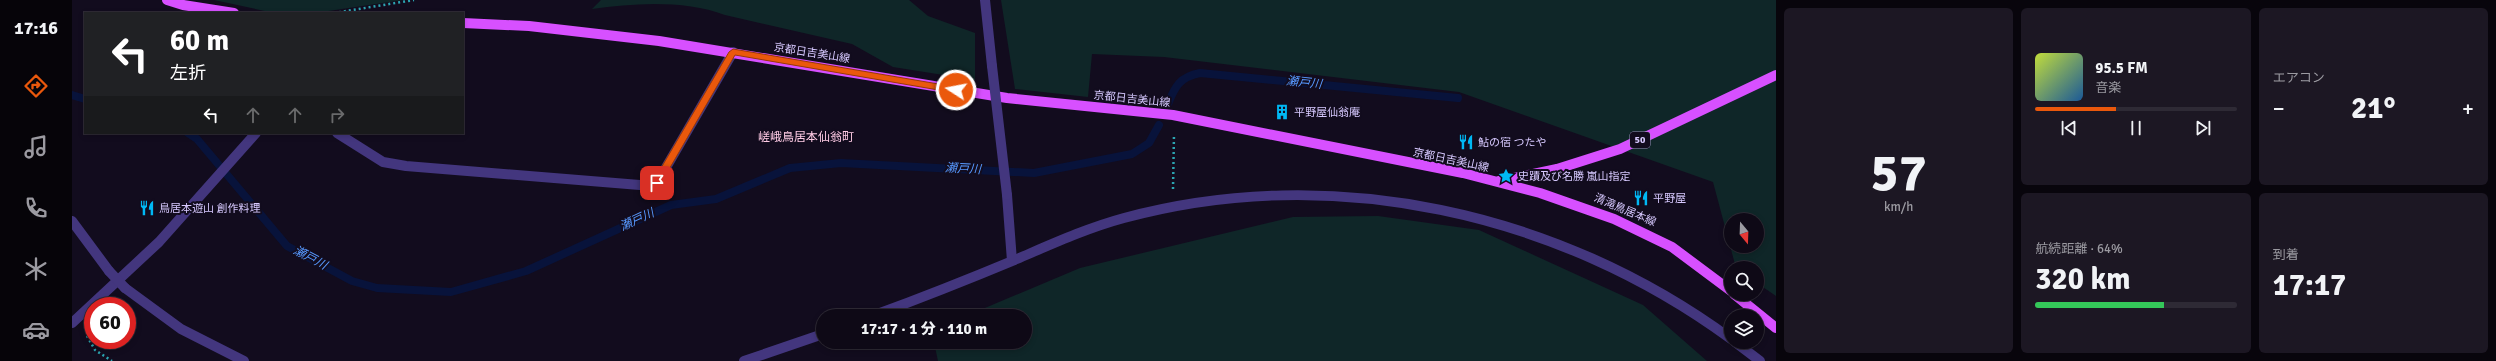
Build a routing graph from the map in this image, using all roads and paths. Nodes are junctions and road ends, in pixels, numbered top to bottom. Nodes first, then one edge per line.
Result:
1 (167, 0) edge
2 (414, 0) edge
3 (985, 0) edge
4 (228, 12) edge
5 (340, 12) edge
6 (464, 23) edge
7 (733, 52) junction
8 (1776, 75) edge
9 (1175, 116) junction
10 (255, 134) edge
11 (339, 134) edge
12 (1495, 182) junction
13 (1172, 210) junction
14 (72, 221) edge
15 (1012, 261) junction
16 (1724, 286) edge
17 (1743, 301) edge
18 (890, 309) edge
19 (74, 320) edge
20 (1776, 328) edge
21 (1724, 334) edge
22 (816, 336) edge
23 (1744, 349) edge
24 (112, 361) edge
25 (244, 361) edge
26 (744, 361) edge
27 (1760, 361) edge

1 - 4 main road
2 - 5 path
3 - 15 street, bridge
6 - 7 main road, 京都日吉美山線 / 50
7 - 9 main road, 京都日吉美山線 / 50
7 - 11 street
8 - 12 main road, 京都日吉美山線 / 50
9 - 12 main road, 京都日吉美山線 / 50
9 - 13 path
10 - 19 street
12 - 16 main road, 清滝鳥居本線
13 - 15 street
13 - 21 street
14 - 25 street, bridge
15 - 18 street
17 - 20 main road
19 - 24 path
22 - 26 street
23 - 27 street

